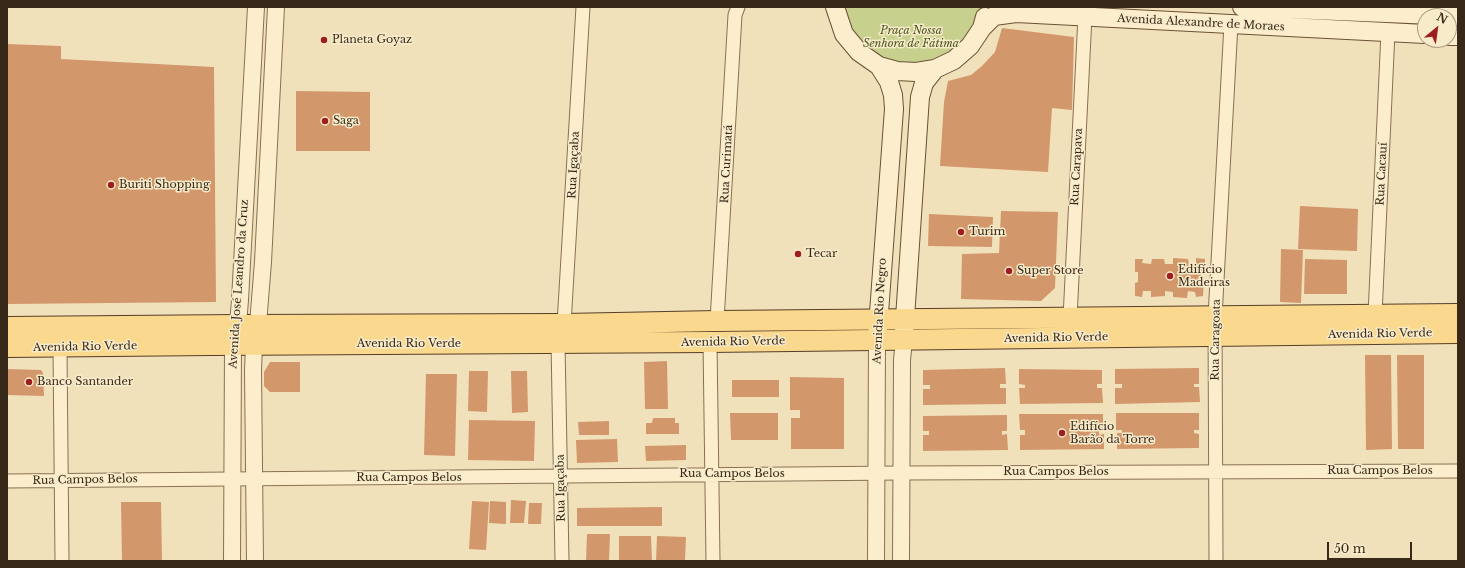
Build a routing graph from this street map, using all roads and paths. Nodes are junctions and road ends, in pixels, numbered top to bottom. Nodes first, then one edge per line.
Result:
1 (256, 7) edge
2 (276, 7) edge
3 (583, 7) edge
4 (738, 7) edge
5 (987, 7) edge
6 (1242, 7) edge
7 (1285, 8) edge
8 (833, 9) edge
9 (1384, 9) edge
10 (1085, 16) junction
11 (1458, 16) edge
12 (1231, 24) junction
13 (982, 28) junction
14 (1388, 32) junction
15 (1417, 34) edge
16 (879, 66) junction
17 (935, 69) junction
18 (244, 219) junction
19 (263, 254) junction
20 (1458, 314) edge
21 (1375, 315) junction
22 (1070, 318) junction
23 (717, 320) junction
24 (879, 320) junction
25 (905, 320) junction
26 (238, 324) junction
27 (258, 324) junction
28 (564, 324) junction
29 (1215, 326) junction
30 (7, 327) edge
31 (1458, 334) edge
32 (877, 340) junction
33 (904, 340) junction
34 (710, 342) junction
35 (558, 343) junction
36 (254, 344) junction
37 (233, 345) junction
38 (7, 347) edge
39 (60, 348) junction
40 (1458, 470) edge
41 (1216, 472) junction
42 (876, 473) junction
43 (901, 473) junction
44 (713, 475) junction
45 (561, 477) junction
46 (232, 478) junction
47 (254, 478) junction
48 (7, 481) edge
49 (62, 481) junction
50 (62, 561) edge
51 (232, 561) edge
52 (254, 561) edge
53 (562, 561) edge
54 (713, 561) edge
55 (876, 561) edge
56 (901, 561) edge
57 (1216, 561) edge

1 - 18 street, Avenida José Leandro da Cruz
2 - 19 street, Avenida José Leandro da Cruz
3 - 28 street, Rua Igaçaba
4 - 23 street, Rua Curimatá
5 - 13 main road
6 - 7 main road, Avenida Alexandre de Moraes
7 - 9 main road, Avenida Alexandre de Moraes
8 - 16 main road
9 - 11 main road, Avenida Alexandre de Moraes
10 - 12 main road, Avenida Alexandre de Moraes
10 - 13 main road, Avenida Alexandre de Moraes
10 - 22 street, Rua Carapava
12 - 14 main road, Avenida Alexandre de Moraes
12 - 29 street, Rua Caragoata
13 - 17 main road
14 - 15 main road, Avenida Alexandre de Moraes
14 - 21 street, Rua Cacauí
16 - 17 main road
16 - 24 main road, Avenida Rio Negro
17 - 25 main road
18 - 19 street
18 - 26 street, Avenida José Leandro da Cruz
19 - 27 street, Avenida José Leandro da Cruz
20 - 21 main road, Avenida Rio Verde
21 - 29 main road, Avenida Rio Verde
22 - 25 main road, Avenida Rio Verde
22 - 29 main road, Avenida Rio Verde
23 - 24 main road, Avenida Rio Verde
23 - 28 main road, Avenida Rio Verde
24 - 25 main road, Avenida Rio Verde
24 - 32 main road, Avenida Rio Negro
25 - 33 main road
26 - 27 main road, Avenida Rio Verde
26 - 30 main road, Avenida Rio Verde
26 - 37 street, Avenida José Leandro da Cruz
27 - 28 main road, Avenida Rio Verde
27 - 36 street, Avenida José Leandro da Cruz
29 - 31 main road, Avenida Rio Verde
29 - 33 main road, Avenida Rio Verde
29 - 41 street, Rua Caragoata
32 - 33 main road, Avenida Rio Verde
32 - 34 main road, Avenida Rio Verde
32 - 42 street, Avenida Rio Negro
33 - 43 street
34 - 35 main road, Avenida Rio Verde
34 - 44 street
35 - 36 main road, Avenida Rio Verde
35 - 45 street, Rua Igaçaba
36 - 37 main road, Avenida Rio Verde
36 - 47 street, Avenida José Leandro da Cruz
37 - 39 main road, Avenida Rio Verde
37 - 46 street, Avenida José Leandro da Cruz
38 - 39 main road, Avenida Rio Verde
39 - 49 street
40 - 41 street, Rua Campos Belos
41 - 43 street, Rua Campos Belos
41 - 57 street, Rua Caragoata
42 - 43 street, Rua Campos Belos
42 - 44 street, Rua Campos Belos
42 - 55 street, Avenida Rio Negro
43 - 56 street
44 - 45 street, Rua Campos Belos
44 - 54 street
45 - 47 street, Rua Campos Belos
45 - 53 street, Rua Igaçaba
46 - 47 street, Rua Campos Belos
46 - 49 street, Rua Campos Belos
46 - 51 street, Avenida José Leandro da Cruz
47 - 52 street, Avenida José Leandro da Cruz
48 - 49 street, Rua Campos Belos
49 - 50 street

